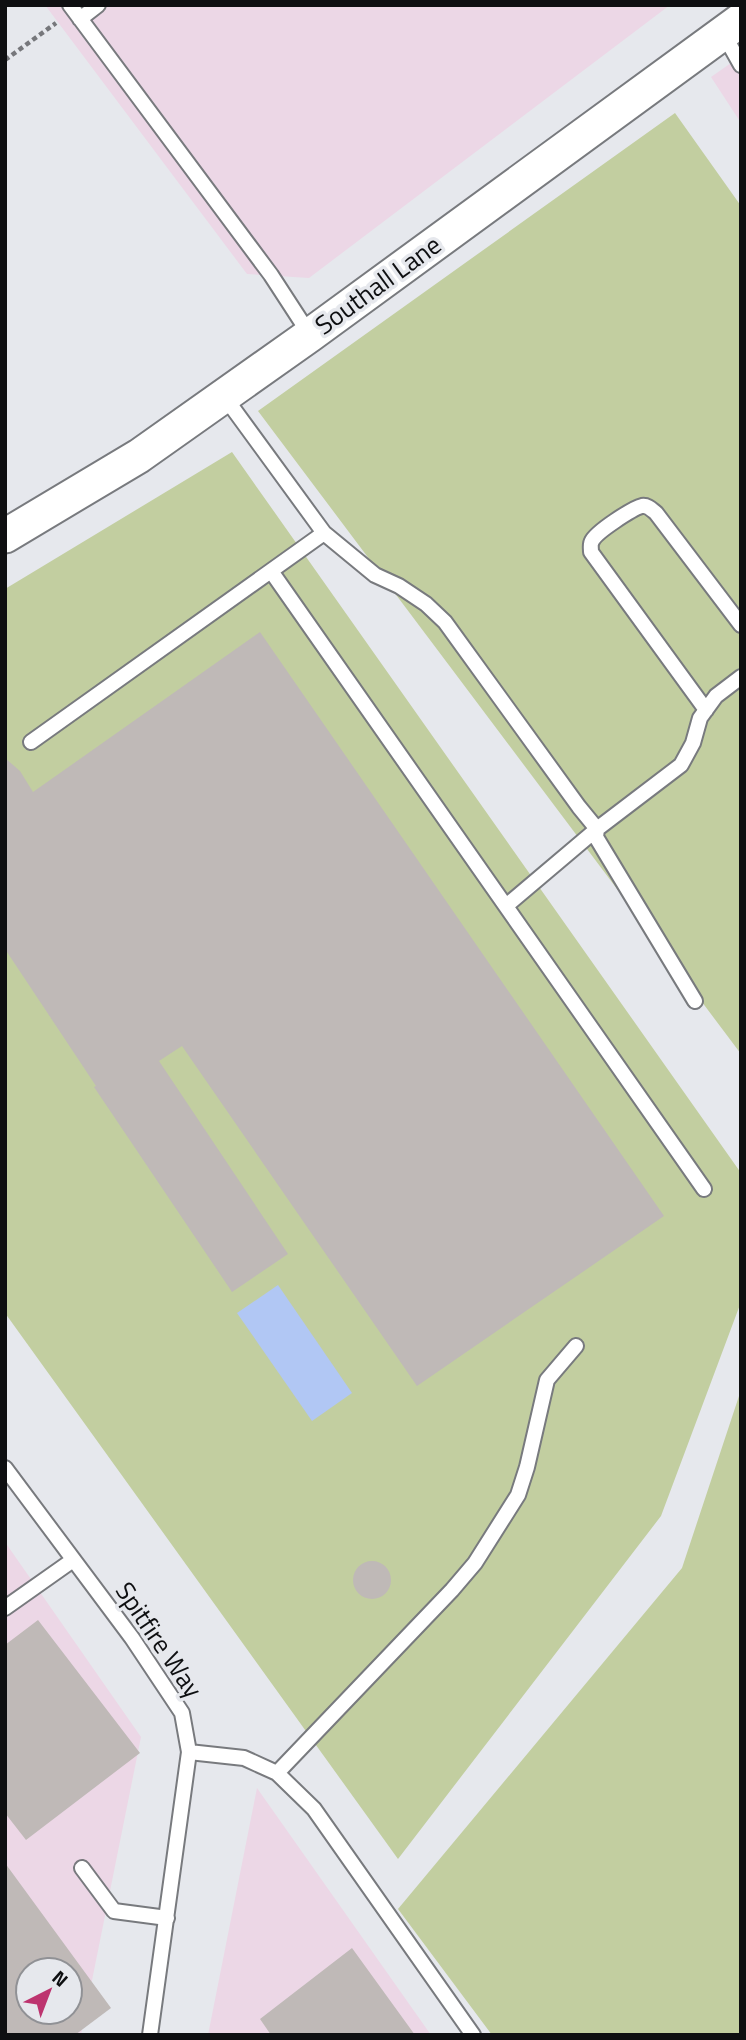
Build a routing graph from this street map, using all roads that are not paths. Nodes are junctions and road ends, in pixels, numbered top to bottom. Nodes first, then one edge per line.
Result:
1 (97, 5) edge
2 (75, 11) edge
3 (732, 26) edge
4 (741, 65) edge
5 (310, 335) junction
6 (224, 396) junction
7 (324, 533) junction
8 (5, 536) edge
9 (271, 571) junction
10 (741, 625) edge
11 (741, 677) edge
12 (706, 710) junction
13 (30, 742) dead end
14 (597, 829) junction
15 (506, 906) junction
16 (695, 1001) dead end
17 (704, 1189) dead end
18 (576, 1346) dead end
19 (5, 1468) edge
20 (73, 1560) junction
21 (5, 1608) edge
22 (189, 1752) junction
23 (277, 1773) junction
24 (82, 1868) dead end
25 (167, 1918) junction
26 (150, 2035) edge
27 (473, 2035) edge

1 - 2 lane
2 - 5 lane
3 - 4 lane
3 - 5 street, Southall Lane
5 - 6 street, Southall Lane
6 - 7 lane
6 - 8 street, Southall Lane
7 - 9 lane
7 - 14 lane
9 - 13 lane
9 - 15 lane
10 - 12 lane
11 - 12 lane
12 - 14 lane
14 - 15 lane
14 - 16 lane
15 - 17 lane
18 - 23 lane
19 - 20 lane, Spitfire Way
20 - 21 lane
20 - 22 lane, Spitfire Way
22 - 23 lane
22 - 25 lane, Spitfire Way
23 - 27 lane
24 - 25 lane
25 - 26 lane, Spitfire Way

